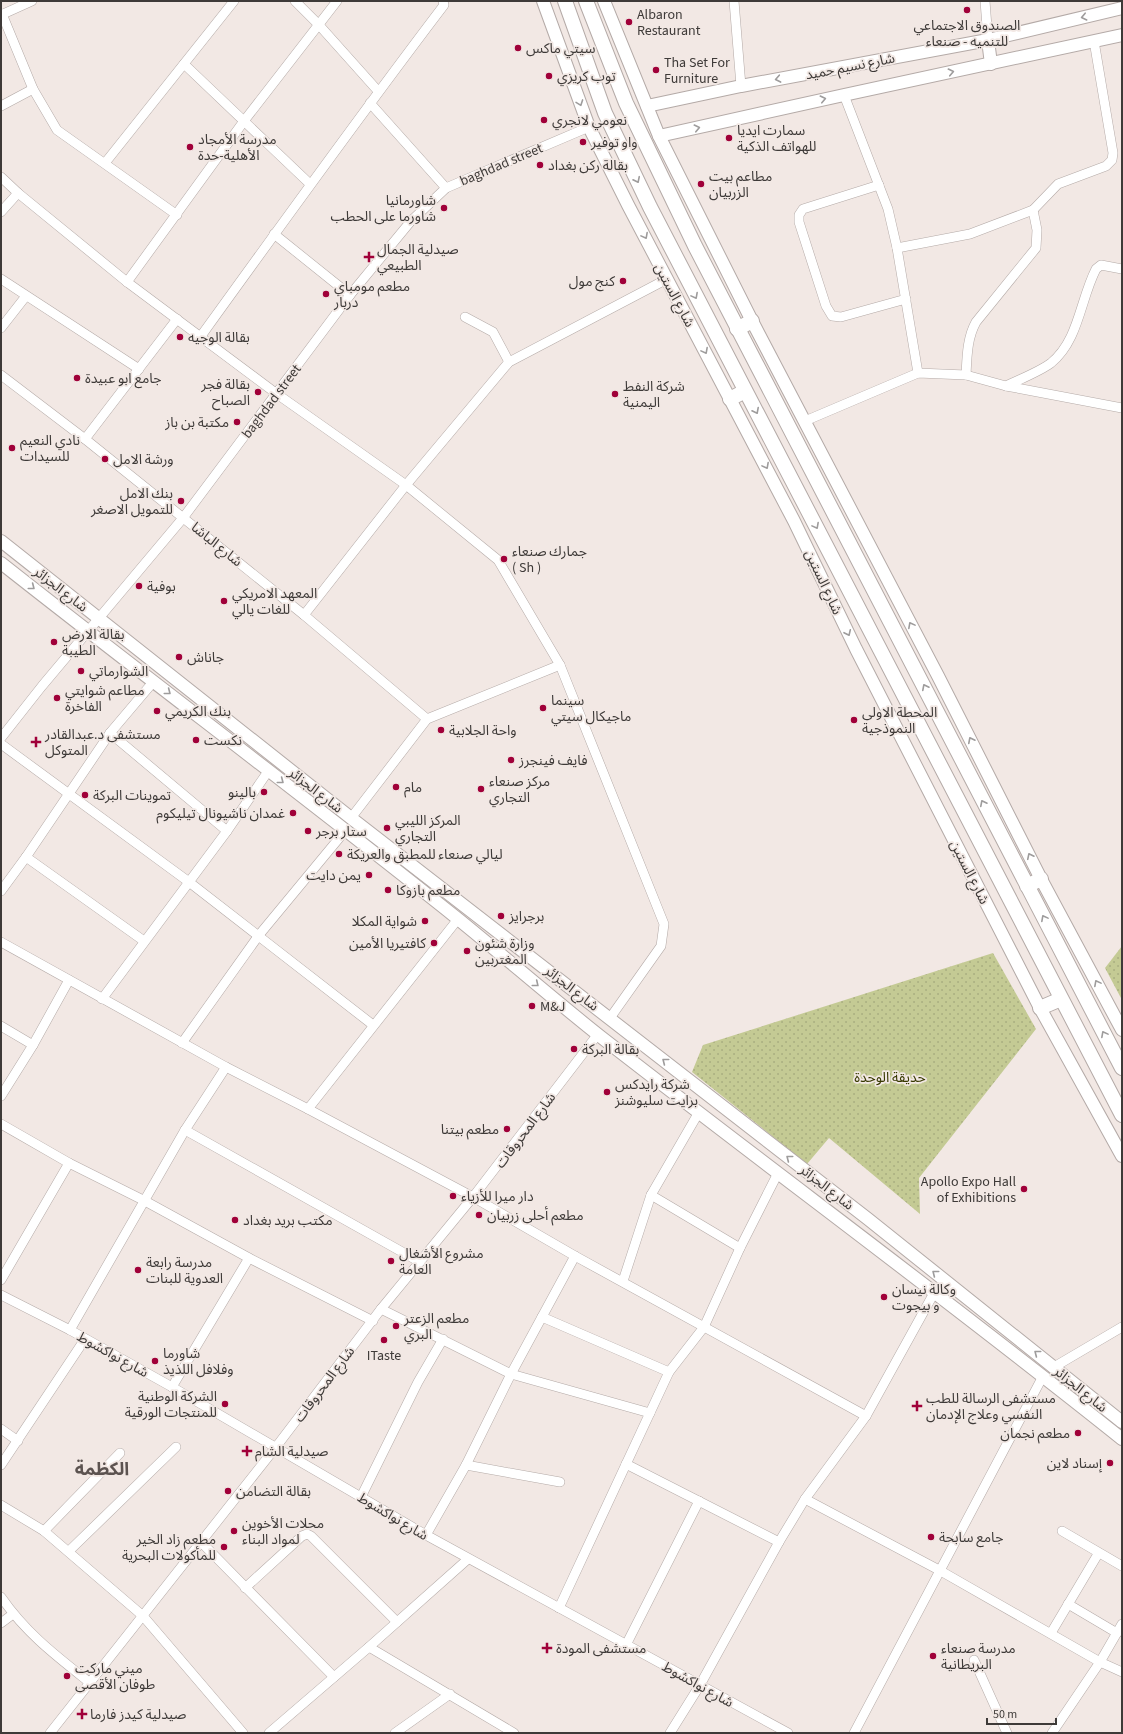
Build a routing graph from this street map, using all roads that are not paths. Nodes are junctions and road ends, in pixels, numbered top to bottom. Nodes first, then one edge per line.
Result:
1 (32, 1) edge
2 (234, 1) edge
3 (295, 1) edge
4 (337, 1) edge
5 (443, 1) edge
6 (543, 1) edge
7 (565, 1) edge
8 (586, 1) edge
9 (604, 1) edge
10 (734, 1) edge
11 (985, 1) edge
12 (1122, 8) edge
13 (2, 15) edge
14 (320, 25) junction
15 (1122, 36) edge
16 (988, 40) junction
17 (1094, 42) junction
18 (184, 64) junction
19 (991, 64) junction
20 (741, 86) junction
21 (34, 89) junction
22 (378, 91) junction
23 (844, 95) junction
24 (370, 103) junction
25 (1, 106) edge
26 (647, 106) junction
27 (244, 121) junction
28 (589, 127) junction
29 (659, 136) junction
30 (105, 163) junction
31 (1, 177) edge
32 (310, 184) junction
33 (879, 185) junction
34 (446, 188) junction
35 (18, 193) junction
36 (1033, 210) junction
37 (1, 212) edge
38 (177, 215) junction
39 (274, 234) junction
40 (897, 248) junction
41 (1122, 269) edge
42 (1, 279) edge
43 (667, 279) junction
44 (127, 282) junction
45 (350, 295) junction
46 (26, 296) junction
47 (906, 299) junction
48 (465, 317) dead end
49 (177, 319) junction
50 (752, 321) junction
51 (1, 328) edge
52 (737, 329) junction
53 (201, 336) junction
54 (509, 362) junction
55 (139, 368) junction
56 (918, 373) junction
57 (1, 375) edge
58 (966, 375) junction
59 (1006, 386) junction
60 (745, 391) junction
61 (277, 394) junction
62 (730, 398) junction
63 (1122, 408) edge
64 (805, 421) junction
65 (85, 439) junction
66 (406, 485) junction
67 (183, 518) junction
68 (1, 542) edge
69 (1, 563) edge
70 (304, 615) junction
71 (98, 618) junction
72 (88, 632) junction
73 (560, 665) junction
74 (154, 681) junction
75 (427, 719) junction
76 (110, 733) junction
77 (1, 738) edge
78 (1, 744) edge
79 (269, 770) junction
80 (972, 780) junction
81 (952, 787) junction
82 (69, 794) junction
83 (351, 818) junction
84 (227, 831) junction
85 (345, 831) junction
86 (26, 857) junction
87 (1041, 879) junction
88 (189, 882) junction
89 (1027, 886) junction
90 (1, 891) edge
91 (458, 919) junction
92 (259, 935) junction
93 (144, 941) junction
94 (1, 942) edge
95 (69, 980) junction
96 (102, 999) junction
97 (1060, 999) junction
98 (1040, 1008) junction
99 (610, 1018) junction
100 (373, 1025) junction
101 (1, 1026) edge
102 (1122, 1030) edge
103 (598, 1034) junction
104 (182, 1043) junction
105 (33, 1045) junction
106 (226, 1067) junction
107 (1122, 1068) edge
108 (1, 1096) edge
109 (308, 1109) junction
110 (699, 1112) junction
111 (1122, 1116) edge
112 (1, 1124) edge
113 (185, 1130) junction
114 (1122, 1156) edge
115 (69, 1163) junction
116 (778, 1173) junction
117 (651, 1196) junction
118 (473, 1197) junction
119 (145, 1201) junction
120 (868, 1219) junction
121 (857, 1233) junction
122 (740, 1248) junction
123 (575, 1256) junction
124 (249, 1258) junction
125 (420, 1262) junction
126 (1, 1280) edge
127 (622, 1281) junction
128 (934, 1293) junction
129 (1, 1295) edge
130 (381, 1309) junction
131 (542, 1317) junction
132 (373, 1321) junction
133 (704, 1326) junction
134 (1122, 1327) edge
135 (70, 1330) junction
136 (85, 1339) junction
137 (443, 1339) junction
138 (1054, 1367) junction
139 (669, 1372) junction
140 (511, 1374) junction
141 (1043, 1376) junction
142 (172, 1387) junction
143 (650, 1413) junction
144 (866, 1416) junction
145 (1122, 1422) edge
146 (1, 1429) edge
147 (1122, 1439) edge
148 (18, 1441) junction
149 (176, 1447) dead end
150 (276, 1447) junction
151 (120, 1453) dead end
152 (626, 1464) junction
153 (1, 1465) edge
154 (466, 1465) junction
155 (560, 1482) dead end
156 (361, 1497) junction
157 (805, 1499) junction
158 (699, 1501) junction
159 (1, 1505) edge
160 (44, 1531) junction
161 (1062, 1531) dead end
162 (426, 1536) junction
163 (201, 1542) junction
164 (779, 1542) junction
165 (69, 1551) junction
166 (1098, 1554) junction
167 (468, 1559) junction
168 (1122, 1566) edge
169 (939, 1570) junction
170 (245, 1588) junction
171 (1, 1598) edge
172 (1068, 1604) junction
173 (559, 1608) junction
174 (12, 1614) junction
175 (143, 1616) junction
176 (397, 1622) junction
177 (1, 1623) edge
178 (1122, 1624) edge
179 (1051, 1633) junction
180 (1117, 1633) junction
181 (626, 1645) junction
182 (369, 1647) junction
183 (974, 1660) dead end
184 (1100, 1662) junction
185 (1122, 1672) edge
186 (334, 1677) junction
187 (89, 1682) junction
188 (700, 1685) junction
189 (450, 1694) junction
190 (50, 1733) edge
191 (243, 1733) edge
192 (268, 1733) edge
193 (395, 1733) edge
194 (514, 1733) edge
195 (670, 1733) edge
196 (788, 1733) edge
197 (854, 1733) edge
198 (1007, 1733) edge
199 (1052, 1733) edge

1 - 13 street
2 - 18 street
3 - 14 street
4 - 14 street
5 - 22 street
6 -> 28 main road, شارع الستين
7 -> 60 highway, شارع الستين
8 - 52 highway
9 - 26 main road
10 - 20 street
11 - 16 street
12 -> 16 main road, شارع نسيم حميد
13 - 21 street
14 - 22 street
14 - 27 street
15 - 17 main road, شارع نسيم حميد
16 - 19 main road
16 -> 20 main road, شارع نسيم حميد
17 - 19 main road, شارع نسيم حميد
17 - 36 street
18 - 27 street
18 - 30 street
23 -> 19 main road, شارع نسيم حميد
20 - 26 main road, شارع نسيم حميد
21 - 25 street
21 - 30 street
22 - 24 street
29 -> 23 main road, شارع نسيم حميد
23 - 33 street
24 - 32 street
24 - 34 street
26 - 29 main road
27 - 32 street
27 - 38 street
28 - 34 street, baghdad street
28 -> 43 main road, شارع الستين
29 - 50 main road
30 - 38 street
31 - 35 street
32 - 39 street
33 - 40 street
33 - 47 street
34 - 45 street, baghdad street
35 - 37 street
35 - 44 street
36 - 40 street
36 - 58 street
38 - 44 street
39 - 45 street
39 - 53 street
40 - 47 street
41 - 59 street
42 - 46 street
43 - 54 street
43 -> 62 main road, شارع الستين
44 - 49 street
45 - 61 street, baghdad street
46 - 51 street
46 - 55 street
47 - 56 street
48 - 54 street
49 - 53 street
49 - 55 street
50 - 52 highway
50 - 64 main road
80 -> 52 highway
53 - 61 street
54 - 66 street
55 - 65 street
56 - 58 street
56 - 64 street
57 - 65 street, شارع الباشا
58 - 59 street
59 - 63 street
60 - 62 highway
60 -> 81 highway, شارع الستين
61 - 66 street
61 - 67 street, baghdad street
62 -> 98 main road, شارع الستين
87 -> 64 main road
65 - 67 street, شارع الباشا
66 - 70 street
66 - 73 street
67 - 70 street, شارع الباشا
67 - 71 street, baghdad street
68 - 71 main road, شارع الجزائر
69 -> 72 main road, شارع الجزائر
70 - 75 street, شارع الباشا
71 - 72 street, baghdad street
71 - 83 main road, شارع الجزائر
72 - 74 main road, شارع الجزائر
72 - 77 street, baghdad street
73 - 75 street
73 - 99 street
74 - 76 street
74 -> 79 main road, شارع الجزائر
75 - 83 street
76 - 82 street
76 - 84 street
78 - 82 street
79 - 84 street
79 -> 85 main road, شارع الجزائر
80 - 81 highway
89 -> 80 highway
81 - 97 highway, شارع الستين
82 - 86 street
82 - 88 street
83 - 85 main road
83 - 99 main road, شارع الجزائر
84 - 88 street
85 - 91 main road, شارع الجزائر
85 - 92 street
86 - 90 street
86 - 93 street
87 - 89 highway
102 -> 87 main road
88 - 92 street
88 - 93 street
107 -> 89 highway
91 - 100 street
91 -> 103 main road, شارع الجزائر
92 - 100 street
92 - 104 street
93 - 96 street
94 - 95 street
95 - 96 street
95 - 105 street
96 - 104 street
97 - 98 highway
97 - 111 highway, شارع الستين
98 - 114 main road, شارع الستين
99 - 103 main road
120 -> 99 main road, شارع الجزائر
100 - 109 street
101 - 105 street
103 - 110 main road, شارع الجزائر
103 - 118 street, شارع المحروقات
104 - 106 street
105 - 108 street
106 - 109 street
106 - 113 street
109 - 118 street
110 - 116 main road, شارع الجزائر
110 - 117 street
112 - 115 street
113 - 119 street
113 - 125 street
115 - 119 street
115 - 126 street
116 - 121 main road, شارع الجزائر
116 - 122 street
117 - 122 street
117 - 127 street
118 - 123 street
118 - 125 street, شارع المحروقات
119 - 124 street
119 - 135 street
120 - 121 main road
138 -> 120 main road, شارع الجزائر
121 - 128 main road, شارع الجزائر
122 - 133 street
123 - 127 street
123 - 131 street
124 - 132 street
124 - 142 street
125 - 130 street, شارع المحروقات
127 - 133 street
128 - 141 main road, شارع الجزائر
128 - 144 street
129 - 135 street, شارع نواكشوط
130 - 132 street, شارع المحروقات
130 - 137 street
131 - 139 street
131 - 140 street
132 - 150 street, شارع المحروقات
133 - 139 street
133 - 144 street
134 - 138 street
135 - 136 street, شارع نواكشوط
136 - 142 street, شارع نواكشوط
136 - 148 street
137 - 140 street
137 - 156 street
138 - 141 main road
138 - 145 main road, شارع الجزائر
139 - 143 street
140 - 143 street
140 - 154 street
141 - 147 main road, شارع الجزائر
141 - 169 street
142 - 150 street, شارع نواكشوط
143 - 152 street
144 - 157 street
146 - 148 street
148 - 153 street
149 - 165 street
150 - 156 street, شارع نواكشوط
150 - 163 street, شارع المحروقات
151 - 160 street
152 - 158 street
152 - 173 street
154 - 155 street
154 - 162 street
156 - 162 street, شارع نواكشوط
157 - 164 street
157 - 169 street
158 - 164 street
158 - 181 street
159 - 160 street
160 - 165 street
161 - 166 street
162 - 167 street, شارع نواكشوط
163 - 170 street
163 - 175 street, شارع المحروقات
164 - 188 street
165 - 175 street
166 - 168 street
166 - 172 street
167 - 173 street, شارع نواكشوط
167 - 176 street
169 - 179 street
169 - 197 street
170 - 176 street
170 - 186 street
171 - 174 street
172 - 179 street
172 - 180 street
173 - 181 street, شارع نواكشوط
174 - 177 street
174 - 187 street
175 - 187 street, شارع المحروقات
175 - 191 street
176 - 182 street
178 - 180 street
179 - 184 street
180 - 184 street
181 - 188 street, شارع نواكشوط
182 - 186 street
182 - 189 street
183 - 198 street
184 - 185 street
184 - 199 street
186 - 192 street
187 - 190 street, شارع المحروقات
188 - 195 street
188 - 196 street, شارع نواكشوط
189 - 193 street
189 - 194 street

